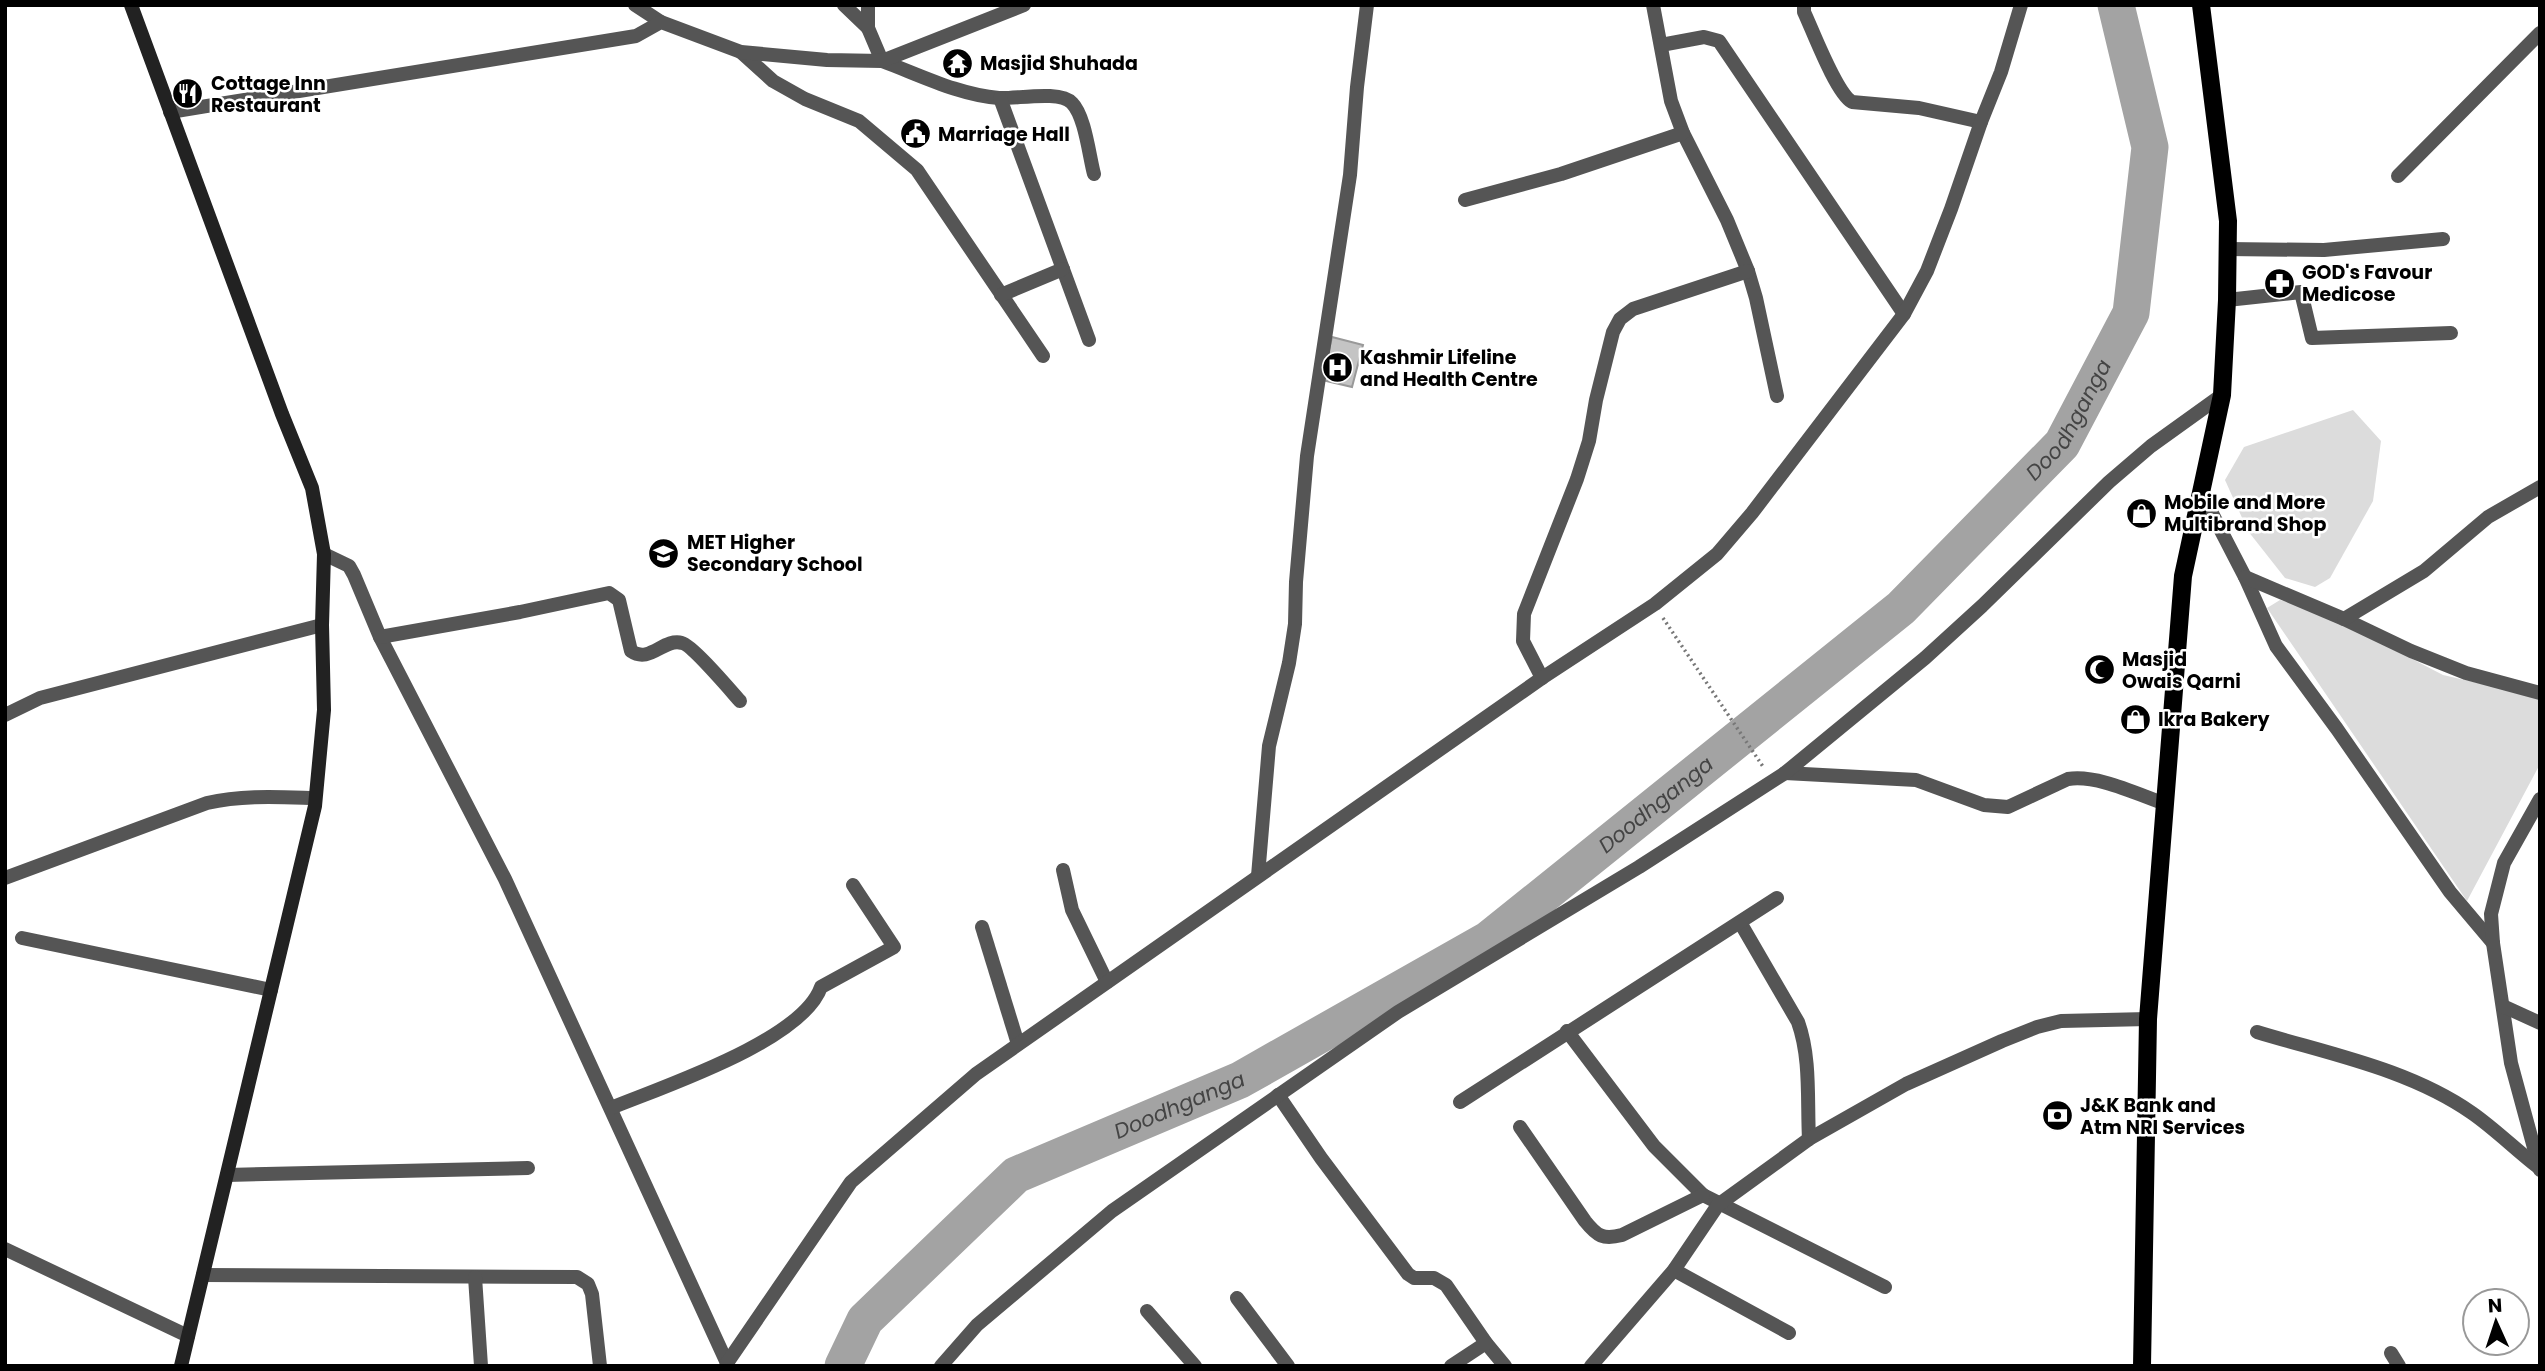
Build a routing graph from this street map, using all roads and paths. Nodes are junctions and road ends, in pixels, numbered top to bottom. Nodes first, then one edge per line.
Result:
1 (131, 5) edge
2 (635, 5) edge
3 (844, 5) edge
4 (868, 5) edge
5 (1024, 5) edge
6 (1367, 5) edge
7 (1653, 5) edge
8 (1804, 5) edge
9 (2021, 5) edge
10 (2201, 5) edge
11 (996, 10) edge
12 (661, 22) junction
13 (868, 28) junction
14 (2540, 33) edge
15 (1661, 45) junction
16 (741, 52) junction
17 (882, 61) junction
18 (1000, 98) junction
19 (170, 112) junction
20 (1981, 122) junction
21 (1683, 133) junction
22 (1094, 174) dead end
23 (2398, 176) dead end
24 (1465, 200) dead end
25 (2443, 239) dead end
26 (2227, 249) junction
27 (1063, 269) junction
28 (1748, 271) junction
29 (1001, 295) junction
30 (2227, 300) junction
31 (1904, 314) junction
32 (2451, 332) dead end
33 (1089, 340) dead end
34 (1043, 356) dead end
35 (2222, 395) junction
36 (1777, 396) dead end
37 (2540, 487) edge
38 (2201, 492) junction
39 (324, 554) junction
40 (2245, 577) junction
41 (1663, 619) dead end
42 (2344, 619) junction
43 (322, 625) junction
44 (380, 637) junction
45 (1542, 678) junction
46 (2540, 693) edge
47 (740, 701) dead end
48 (5, 715) edge
49 (1761, 766) dead end
50 (1785, 774) junction
51 (314, 799) junction
52 (2540, 799) edge
53 (2166, 804) junction
54 (1063, 870) dead end
55 (1258, 876) junction
56 (5, 877) edge
57 (853, 885) dead end
58 (1777, 898) dead end
59 (1741, 924) junction
60 (982, 927) dead end
61 (22, 938) dead end
62 (2493, 943) junction
63 (1107, 982) junction
64 (271, 990) junction
65 (2503, 1006) junction
66 (2148, 1019) junction
67 (2540, 1023) edge
68 (1567, 1031) junction
69 (2257, 1032) dead end
70 (1018, 1044) junction
71 (1279, 1095) junction
72 (1460, 1102) dead end
73 (611, 1108) junction
74 (1520, 1127) dead end
75 (1809, 1139) junction
76 (528, 1168) dead end
77 (2539, 1168) edge
78 (227, 1175) junction
79 (1703, 1195) junction
80 (1718, 1205) junction
81 (5, 1249) edge
82 (1674, 1270) junction
83 (203, 1275) junction
84 (475, 1277) junction
85 (1885, 1287) dead end
86 (1237, 1298) dead end
87 (1147, 1311) dead end
88 (1789, 1333) dead end
89 (188, 1336) junction
90 (1486, 1343) junction
91 (727, 1365) edge
92 (181, 1366) edge
93 (481, 1366) edge
94 (600, 1366) edge
95 (941, 1366) edge
96 (1195, 1366) edge
97 (1288, 1366) edge
98 (1451, 1366) edge
99 (1505, 1366) edge
100 (1591, 1366) edge
101 (2142, 1366) edge

1 - 19 main road
2 - 12 street
3 - 13 street
4 - 13 street
5 - 11 street
6 - 55 street
7 - 15 street
8 - 20 street
9 - 20 street
10 - 26 main road
11 - 17 street
12 - 16 street
12 - 19 street
13 - 17 street
14 - 23 street
15 - 21 street
15 - 31 street
16 - 17 street
16 - 29 street
17 - 18 street
18 - 22 street
18 - 27 street
19 - 39 main road
20 - 31 street
21 - 24 street
21 - 28 street
25 - 26 street
26 - 30 main road
27 - 29 street
27 - 33 street
28 - 36 street
28 - 45 street
29 - 34 street
30 - 32 street
30 - 35 main road
31 - 45 street
35 - 38 main road
35 - 50 street
37 - 42 street
38 - 40 street
38 - 53 main road
39 - 43 main road
39 - 44 street
40 - 42 street
40 - 62 street
41 - 49 path
42 - 46 street
43 - 48 street
43 - 51 main road
44 - 47 street
44 - 73 street
45 - 55 street
50 - 53 street
50 - 71 street
51 - 56 street
51 - 64 main road
52 - 62 street
53 - 66 main road
54 - 63 street
55 - 63 street
57 - 73 street
58 - 59 street
59 - 68 street
59 - 75 street
60 - 70 street
61 - 64 street
62 - 65 street
63 - 70 street
64 - 78 main road
65 - 67 street
65 - 77 street
66 - 75 street
66 - 101 main road
68 - 72 street
68 - 79 street
69 - 77 street
70 - 91 street
71 - 90 street
71 - 95 street
73 - 91 street
74 - 79 street
75 - 80 street
76 - 78 street
78 - 83 main road
79 - 80 street
80 - 82 street
80 - 85 street
81 - 89 street
82 - 88 street
82 - 100 street
83 - 84 street
83 - 89 main road
84 - 93 street
84 - 94 street
86 - 97 street
87 - 96 street
89 - 92 main road
90 - 98 street
90 - 99 street

